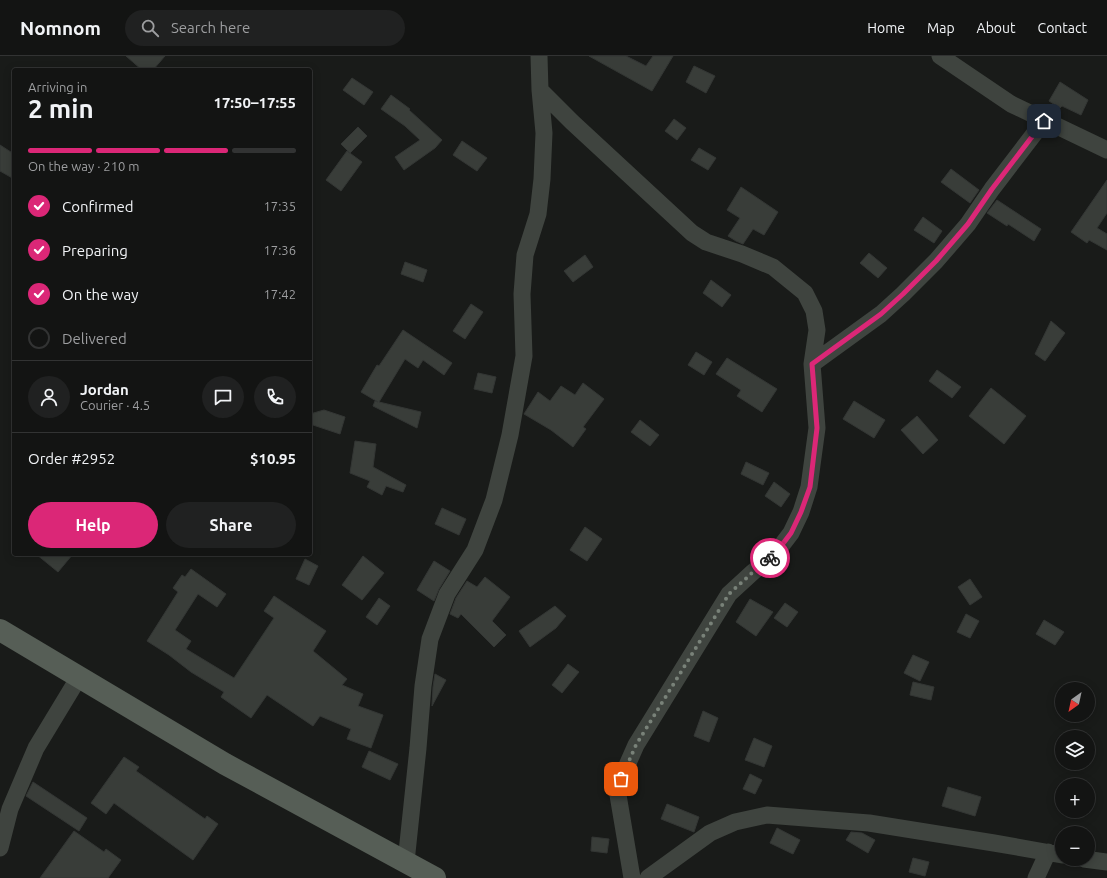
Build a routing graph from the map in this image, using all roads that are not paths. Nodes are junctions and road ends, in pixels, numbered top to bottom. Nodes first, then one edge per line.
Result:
1 (539, 56) edge
2 (940, 56) edge
3 (540, 90) junction
4 (1044, 121) junction
5 (1107, 150) edge
6 (812, 364) junction
7 (0, 630) edge
8 (79, 677) junction
9 (0, 848) edge
10 (1055, 854) edge
11 (1095, 860) edge
12 (406, 862) junction
13 (1107, 862) edge
14 (435, 878) edge
15 (632, 878) edge
16 (648, 878) edge
17 (1036, 878) edge

1 - 3 street
2 - 4 street
3 - 6 street
3 - 12 street
4 - 5 street
4 - 6 street
6 - 15 street
7 - 8 main road
8 - 9 street
8 - 12 main road
10 - 16 street
10 - 17 street
11 - 13 street
12 - 14 main road

